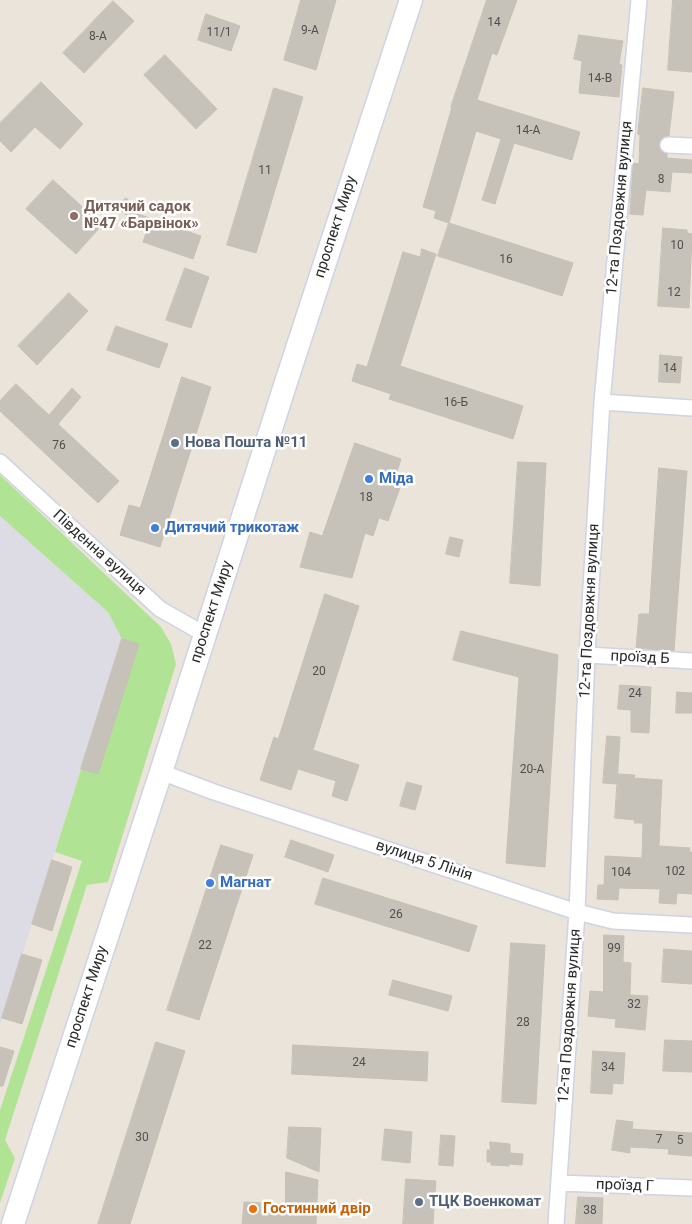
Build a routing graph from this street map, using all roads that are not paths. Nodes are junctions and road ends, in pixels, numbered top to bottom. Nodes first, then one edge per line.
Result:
1 (411, 0) edge
2 (639, 0) edge
3 (668, 145) dead end
4 (692, 146) edge
5 (602, 402) junction
6 (692, 408) edge
7 (0, 462) edge
8 (204, 634) junction
9 (587, 655) junction
10 (692, 661) edge
11 (161, 772) junction
12 (577, 912) junction
13 (692, 925) edge
14 (559, 1183) junction
15 (692, 1188) edge
16 (13, 1224) edge
17 (556, 1224) edge

1 - 8 main road, проспект Миру
2 - 5 street, 12-та Поздовжня вулиця
3 - 4 street
5 - 6 street
5 - 9 street, 12-та Поздовжня вулиця
7 - 8 street, Південна вулиця
8 - 11 main road, проспект Миру
9 - 10 street, проїзд Б
9 - 12 street, 12-та Поздовжня вулиця
11 - 12 street, вулиця 5 Лінія
11 - 16 main road, проспект Миру
12 - 13 street, вулиця 5 Лінія
12 - 14 street, 12-та Поздовжня вулиця
14 - 15 street, проїзд Г
14 - 17 street, 12-та Поздовжня вулиця

